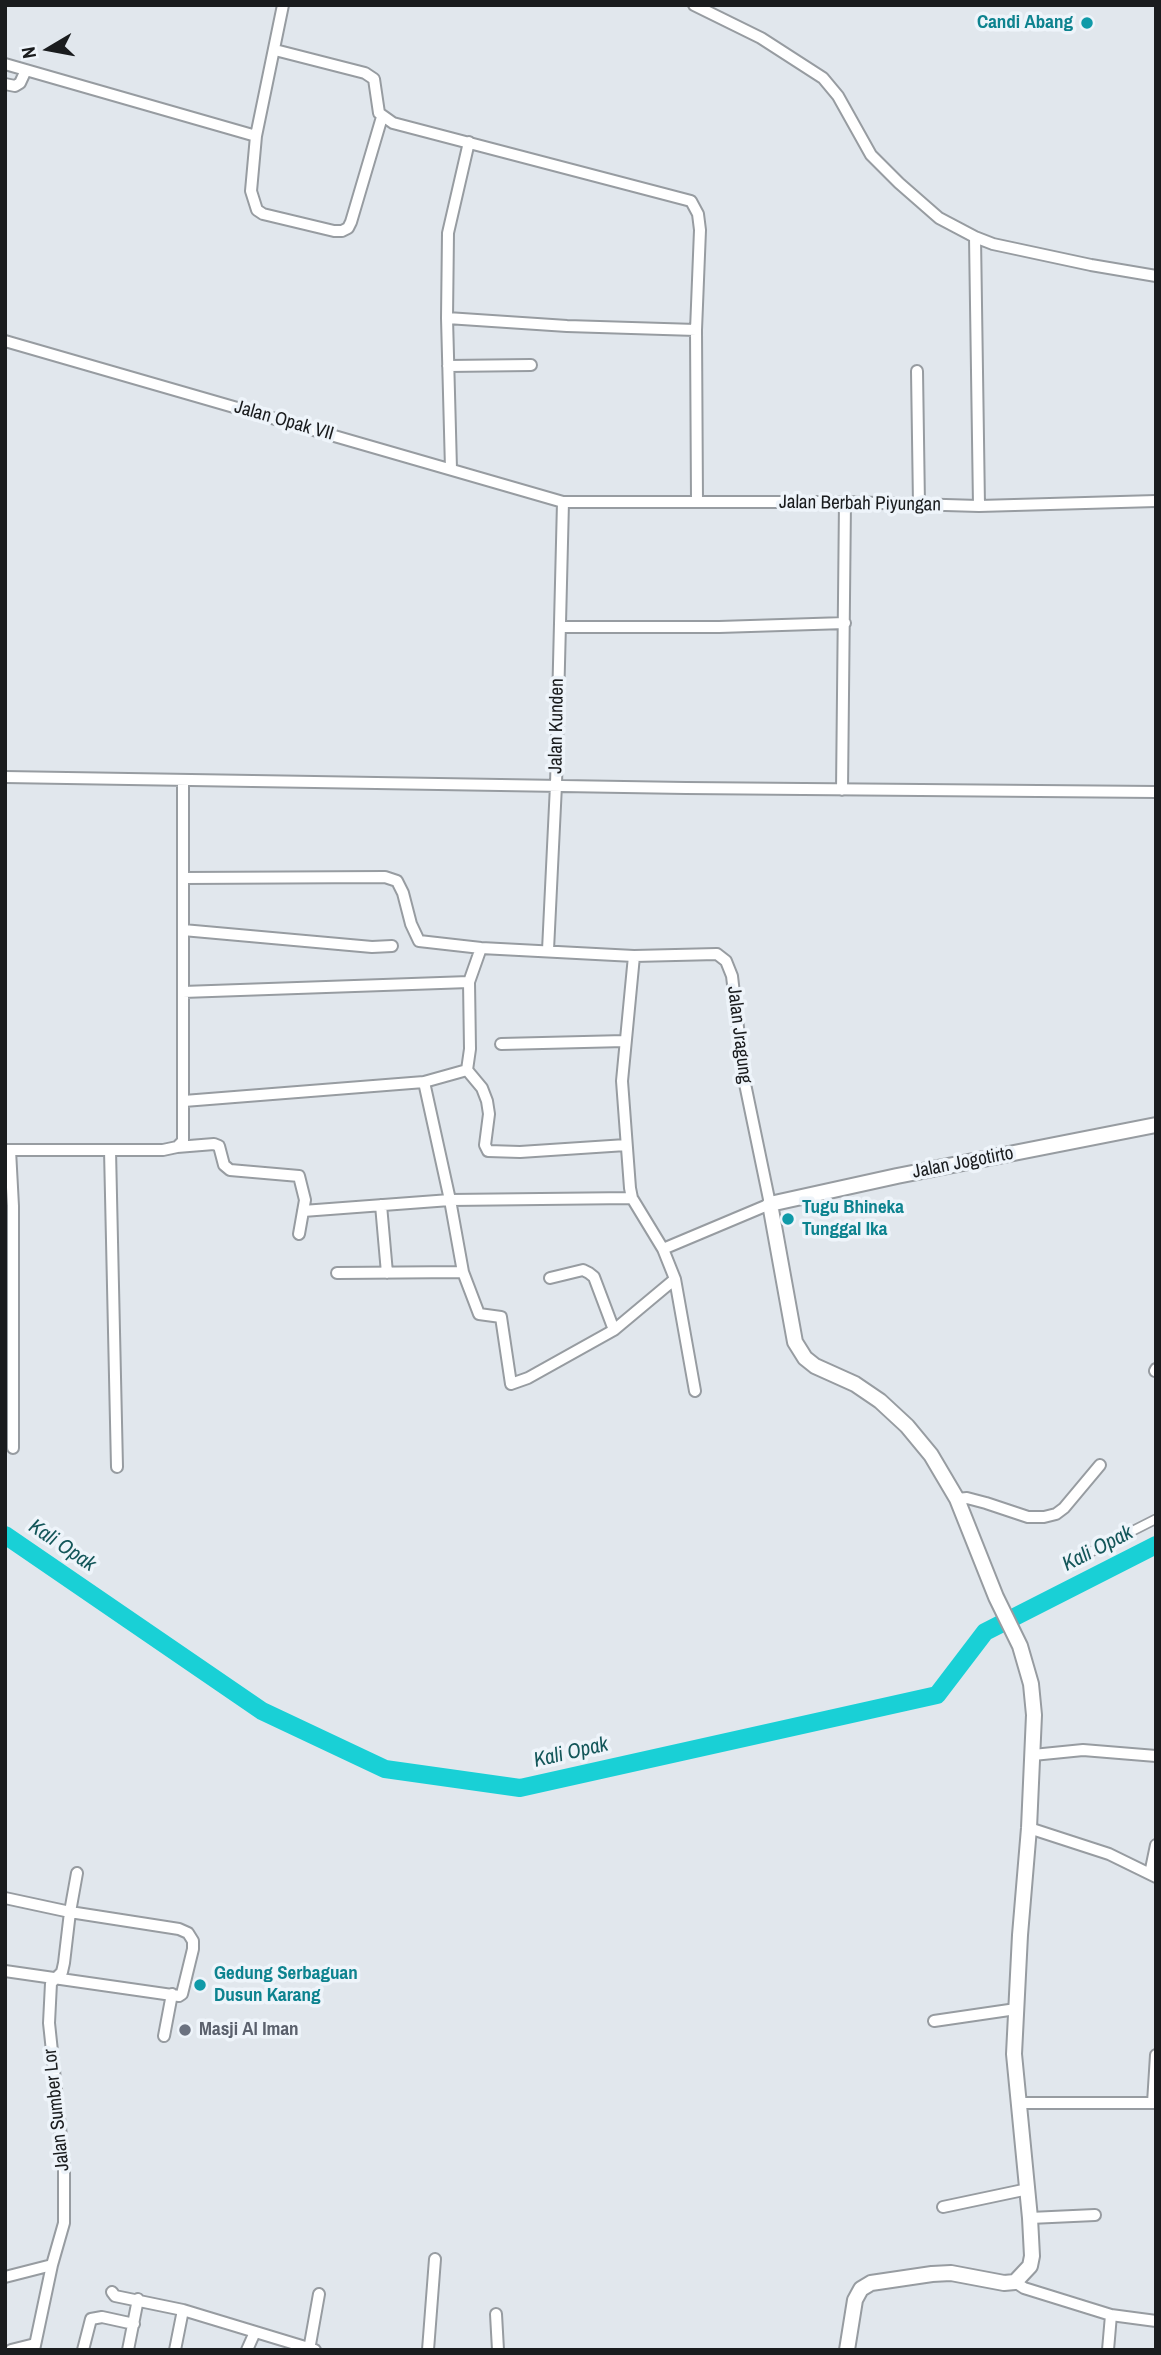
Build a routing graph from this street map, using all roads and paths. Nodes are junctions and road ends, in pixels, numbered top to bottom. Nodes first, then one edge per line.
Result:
1 (283, 5) edge
2 (694, 5) edge
3 (275, 50) junction
4 (5, 64) edge
5 (26, 69) junction
6 (5, 84) edge
7 (382, 117) junction
8 (256, 136) junction
9 (469, 142) junction
10 (975, 237) junction
11 (1156, 276) edge
12 (447, 318) junction
13 (696, 330) junction
14 (5, 341) edge
15 (531, 365) dead end
16 (448, 366) junction
17 (917, 371) dead end
18 (451, 469) junction
19 (1156, 501) edge
20 (563, 502) junction
21 (697, 502) junction
22 (845, 502) junction
23 (919, 505) junction
24 (979, 506) junction
25 (845, 623) junction
26 (560, 627) junction
27 (5, 777) edge
28 (183, 780) junction
29 (556, 786) junction
30 (842, 790) junction
31 (1156, 792) edge
32 (183, 878) junction
33 (183, 930) junction
34 (392, 946) dead end
35 (481, 948) junction
36 (548, 950) junction
37 (634, 956) junction
38 (469, 982) junction
39 (183, 992) junction
40 (625, 1041) junction
41 (500, 1044) dead end
42 (467, 1070) junction
43 (424, 1082) junction
44 (184, 1101) junction
45 (1156, 1125) edge
46 (626, 1145) junction
47 (177, 1147) junction
48 (8, 1150) edge
49 (110, 1150) junction
50 (632, 1198) junction
51 (450, 1200) junction
52 (770, 1204) junction
53 (381, 1205) junction
54 (303, 1211) junction
55 (299, 1234) dead end
56 (663, 1249) junction
57 (463, 1272) junction
58 (337, 1273) dead end
59 (387, 1273) junction
60 (550, 1278) dead end
61 (675, 1279) junction
62 (614, 1330) junction
63 (9, 1358) edge
64 (695, 1391) dead end
65 (9, 1417) edge
66 (13, 1448) dead end
67 (1100, 1465) dead end
68 (117, 1467) dead end
69 (957, 1499) junction
70 (1156, 1519) edge
71 (1077, 1559) dead end
72 (1033, 1755) junction
73 (1156, 1756) edge
74 (1029, 1828) junction
75 (1156, 1845) edge
76 (77, 1873) dead end
77 (1153, 1875) edge
78 (5, 1898) edge
79 (70, 1912) junction
80 (5, 1971) edge
81 (58, 1978) junction
82 (172, 1994) junction
83 (1016, 2009) junction
84 (934, 2021) dead end
85 (164, 2036) dead end
86 (1156, 2055) edge
87 (1154, 2103) edge
88 (1018, 2104) junction
89 (1028, 2189) junction
90 (943, 2207) dead end
91 (1094, 2215) dead end
92 (1030, 2218) junction
93 (435, 2259) dead end
94 (52, 2265) junction
95 (5, 2277) edge
96 (1015, 2282) junction
97 (111, 2292) dead end
98 (319, 2294) dead end
99 (138, 2300) junction
100 (183, 2310) junction
101 (496, 2314) dead end
102 (1111, 2315) junction
103 (1156, 2321) edge
104 (134, 2324) junction
105 (255, 2333) junction
106 (35, 2347) edge
107 (311, 2349) edge
108 (11, 2350) edge
109 (83, 2350) edge
110 (128, 2350) edge
111 (175, 2350) edge
112 (247, 2350) edge
113 (428, 2350) edge
114 (498, 2350) edge
115 (847, 2350) edge
116 (1108, 2350) edge

1 - 3 street
2 - 10 street
3 - 7 street
3 - 8 street
4 - 5 street
5 - 6 street
5 - 8 street
7 - 8 street
7 - 9 street
9 - 12 street
9 - 13 street
10 - 11 street
10 - 24 street
12 - 13 street
12 - 16 street
13 - 21 street
14 - 18 street, Jalan Opak VII
15 - 16 street
16 - 18 street
17 - 23 street
18 - 20 street, Jalan Opak VII
19 - 24 street, Jalan Berbah Piyungan
20 - 21 street, Jalan Berbah Piyungan
20 - 26 street, Jalan Kunden
21 - 22 street, Jalan Berbah Piyungan
22 - 23 street, Jalan Berbah Piyungan
22 - 25 street
23 - 24 street, Jalan Berbah Piyungan
25 - 26 street
25 - 30 street
26 - 29 street, Jalan Kunden
27 - 28 street
28 - 29 street
28 - 32 street
29 - 30 street
29 - 36 street, Jalan Kunden
30 - 31 street
32 - 33 street
32 - 35 street, Jalan Jragung
33 - 34 street
33 - 39 street
35 - 36 street, Jalan Jragung
35 - 38 street
36 - 37 street, Jalan Jragung
37 - 40 street
37 - 52 street, Jalan Jragung
38 - 39 street
38 - 42 street
39 - 44 street
40 - 41 street
40 - 46 street
42 - 43 street
42 - 46 street
43 - 44 street
43 - 51 street
44 - 47 street
45 - 52 street, Jalan Jogotirto
46 - 50 street
47 - 49 street
47 - 54 street
48 - 49 street
48 - 63 street
49 - 68 street
50 - 51 street
50 - 56 street
51 - 53 street
51 - 57 street
52 - 56 street
52 - 69 street
53 - 54 street
53 - 59 street
54 - 55 street
56 - 61 street
57 - 59 street
57 - 62 street
58 - 59 street
60 - 62 street
61 - 62 street
61 - 64 street
63 - 65 street
65 - 66 street
67 - 69 street
69 - 72 street
70 - 71 street
72 - 73 street
72 - 74 street
74 - 77 street
74 - 83 street
75 - 77 street
76 - 79 street, Jalan Sumber Lor
78 - 79 street
79 - 81 street, Jalan Sumber Lor
79 - 82 street
80 - 81 street
81 - 82 street
81 - 94 street, Jalan Sumber Lor
82 - 85 street
83 - 84 street
83 - 88 street
86 - 87 street
87 - 88 street
88 - 89 street
89 - 90 street
89 - 92 street
91 - 92 street
92 - 96 street
93 - 113 street
94 - 95 street
94 - 106 street, Jalan Sumber Lor
96 - 102 street
96 - 115 street
97 - 99 street
98 - 107 street
99 - 100 street
99 - 104 street
100 - 105 street
100 - 111 street
101 - 114 street
102 - 103 street
102 - 116 street
104 - 109 street
104 - 110 street
105 - 107 street
105 - 112 street
106 - 108 street

